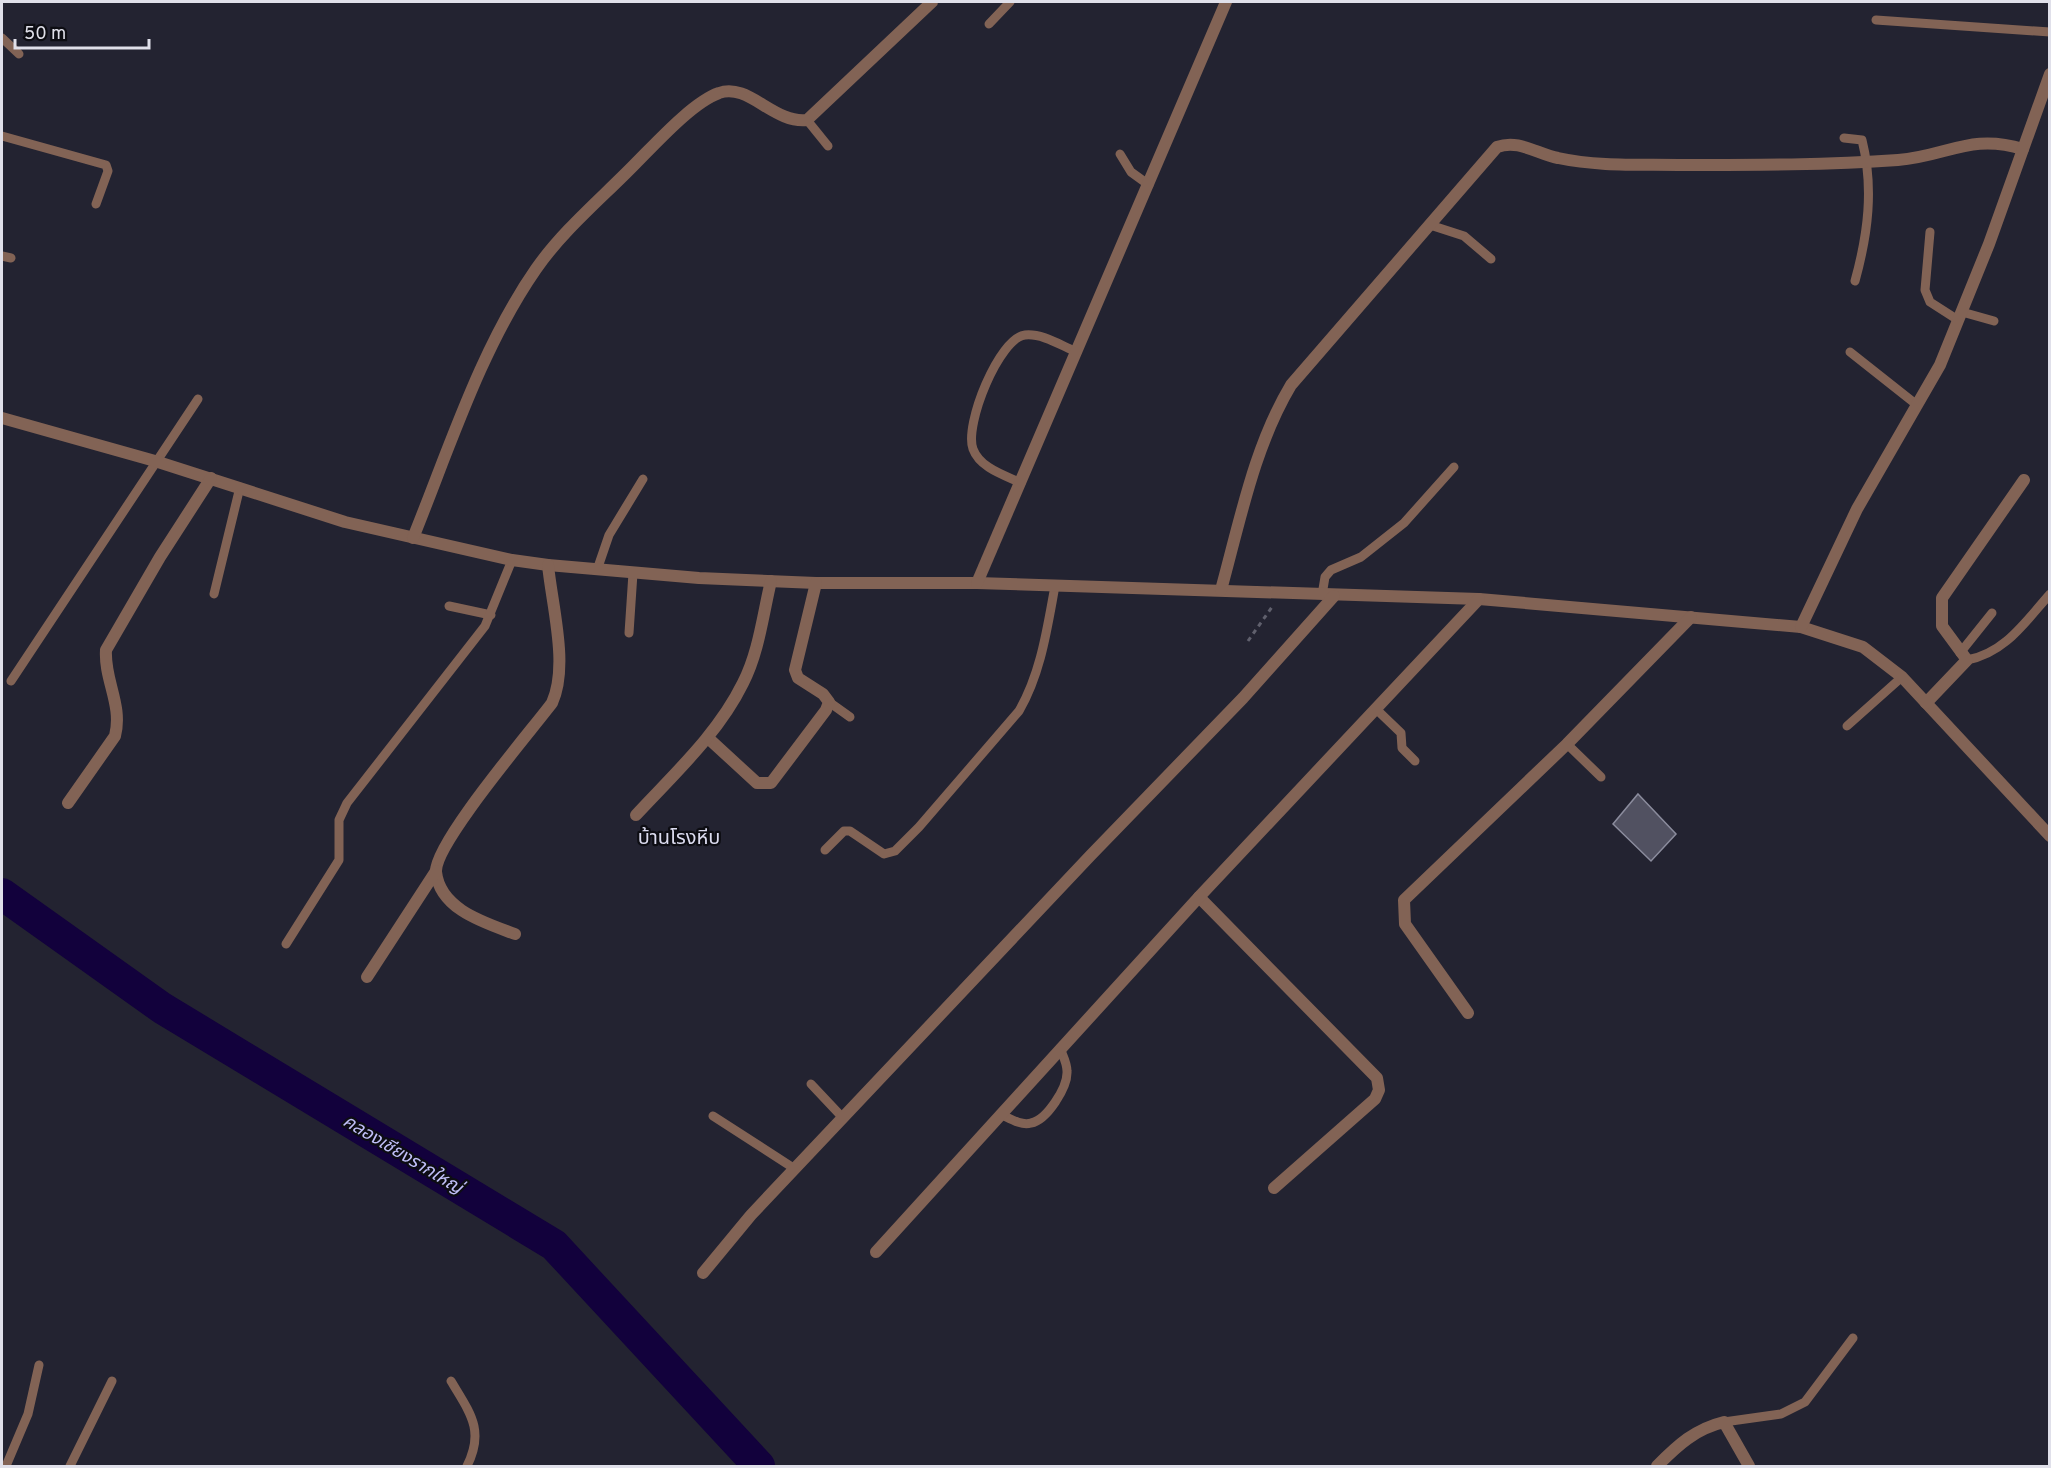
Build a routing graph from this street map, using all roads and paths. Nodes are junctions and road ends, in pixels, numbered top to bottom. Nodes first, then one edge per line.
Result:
1 (932, 2) edge
2 (1010, 2) edge
3 (1226, 2) edge
4 (1876, 20) dead end
5 (989, 24) dead end
6 (2049, 32) edge
7 (2, 38) edge
8 (19, 54) dead end
9 (2049, 74) edge
10 (807, 120) junction
11 (2, 135) edge
12 (1844, 138) dead end
13 (828, 146) dead end
14 (2023, 149) junction
15 (1120, 154) dead end
16 (1868, 162) junction
17 (1149, 185) junction
18 (96, 204) dead end
19 (1430, 225) junction
20 (1930, 232) dead end
21 (1491, 259) dead end
22 (1855, 281) dead end
23 (1960, 316) junction
24 (1994, 321) dead end
25 (1077, 352) junction
26 (1850, 352) dead end
27 (198, 399) dead end
28 (1917, 405) junction
29 (2, 418) edge
30 (155, 461) junction
31 (1454, 467) dead end
32 (211, 478) junction
33 (643, 479) dead end
34 (2024, 480) dead end
35 (1021, 483) junction
36 (240, 487) junction
37 (413, 538) junction
38 (512, 560) junction
39 (548, 565) junction
40 (597, 570) junction
41 (633, 573) junction
42 (771, 581) junction
43 (816, 583) junction
44 (977, 584) junction
45 (1055, 586) junction
46 (1221, 590) junction
47 (1281, 593) junction
48 (214, 594) dead end
49 (2049, 594) edge
50 (1328, 596) junction
51 (1479, 599) junction
52 (449, 606) dead end
53 (1992, 613) dead end
54 (491, 615) junction
55 (1691, 618) junction
56 (1801, 627) junction
57 (628, 633) dead end
58 (1248, 641) dead end
59 (1963, 657) junction
60 (1902, 677) junction
61 (11, 681) dead end
62 (829, 702) junction
63 (1926, 703) junction
64 (1375, 708) junction
65 (850, 717) dead end
66 (1847, 726) dead end
67 (708, 738) junction
68 (1567, 744) junction
69 (1415, 761) dead end
70 (1600, 777) dead end
71 (68, 803) dead end
72 (636, 815) dead end
73 (2049, 836) edge
74 (825, 850) dead end
75 (436, 871) junction
76 (1199, 897) junction
77 (515, 934) dead end
78 (286, 944) dead end
79 (368, 977) dead end
80 (1468, 1013) dead end
81 (1060, 1048) junction
82 (811, 1084) dead end
83 (1000, 1114) junction
84 (713, 1116) dead end
85 (843, 1118) junction
86 (795, 1169) junction
87 (1274, 1188) dead end
88 (876, 1252) dead end
89 (703, 1273) dead end
90 (1853, 1338) dead end
91 (39, 1365) dead end
92 (451, 1381) dead end
93 (112, 1382) dead end
94 (1727, 1428) junction
95 (6, 1467) edge
96 (70, 1467) edge
97 (467, 1467) edge
98 (1657, 1467) edge
99 (1749, 1467) edge

1 - 10 street
2 - 5 lane
3 - 17 street
4 - 6 lane
7 - 8 lane
9 - 14 street
10 - 13 lane
10 - 37 street
11 - 18 lane
12 - 16 lane
14 - 16 street
14 - 23 street
15 - 17 lane
16 - 19 street
16 - 22 lane
17 - 25 street
19 - 21 lane
19 - 46 street
20 - 23 lane
23 - 24 lane
23 - 28 street
25 - 35 street
25 - 35 lane
26 - 28 lane
27 - 30 lane
28 - 56 street
29 - 30 street
30 - 32 street
30 - 61 lane
31 - 50 lane
32 - 36 street
32 - 71 street
33 - 40 lane
34 - 59 street
35 - 44 street
36 - 37 street
36 - 48 lane
37 - 38 street
38 - 39 street
38 - 54 lane
39 - 40 street
39 - 75 street
40 - 41 street
41 - 42 street
41 - 57 lane
42 - 43 street
42 - 67 street
43 - 44 street
43 - 62 street
44 - 45 street
45 - 46 street
45 - 74 lane
46 - 47 street
47 - 50 street
47 - 58 path
49 - 59 lane
50 - 51 street
50 - 85 street
51 - 55 street
51 - 64 street
52 - 54 lane
53 - 59 lane
54 - 78 lane
55 - 56 street
55 - 68 street
56 - 60 street
59 - 63 street
60 - 63 street
60 - 66 lane
62 - 65 lane
62 - 67 street
63 - 73 street
64 - 69 lane
64 - 76 street
67 - 72 street
68 - 70 lane
68 - 80 street
75 - 77 street
75 - 79 street
76 - 81 street
76 - 87 street
81 - 83 street
81 - 83 lane
82 - 85 lane
83 - 88 street
84 - 86 lane
85 - 86 street
86 - 89 street
90 - 94 lane
91 - 95 lane
92 - 97 lane
93 - 96 lane
94 - 98 street
94 - 99 street

